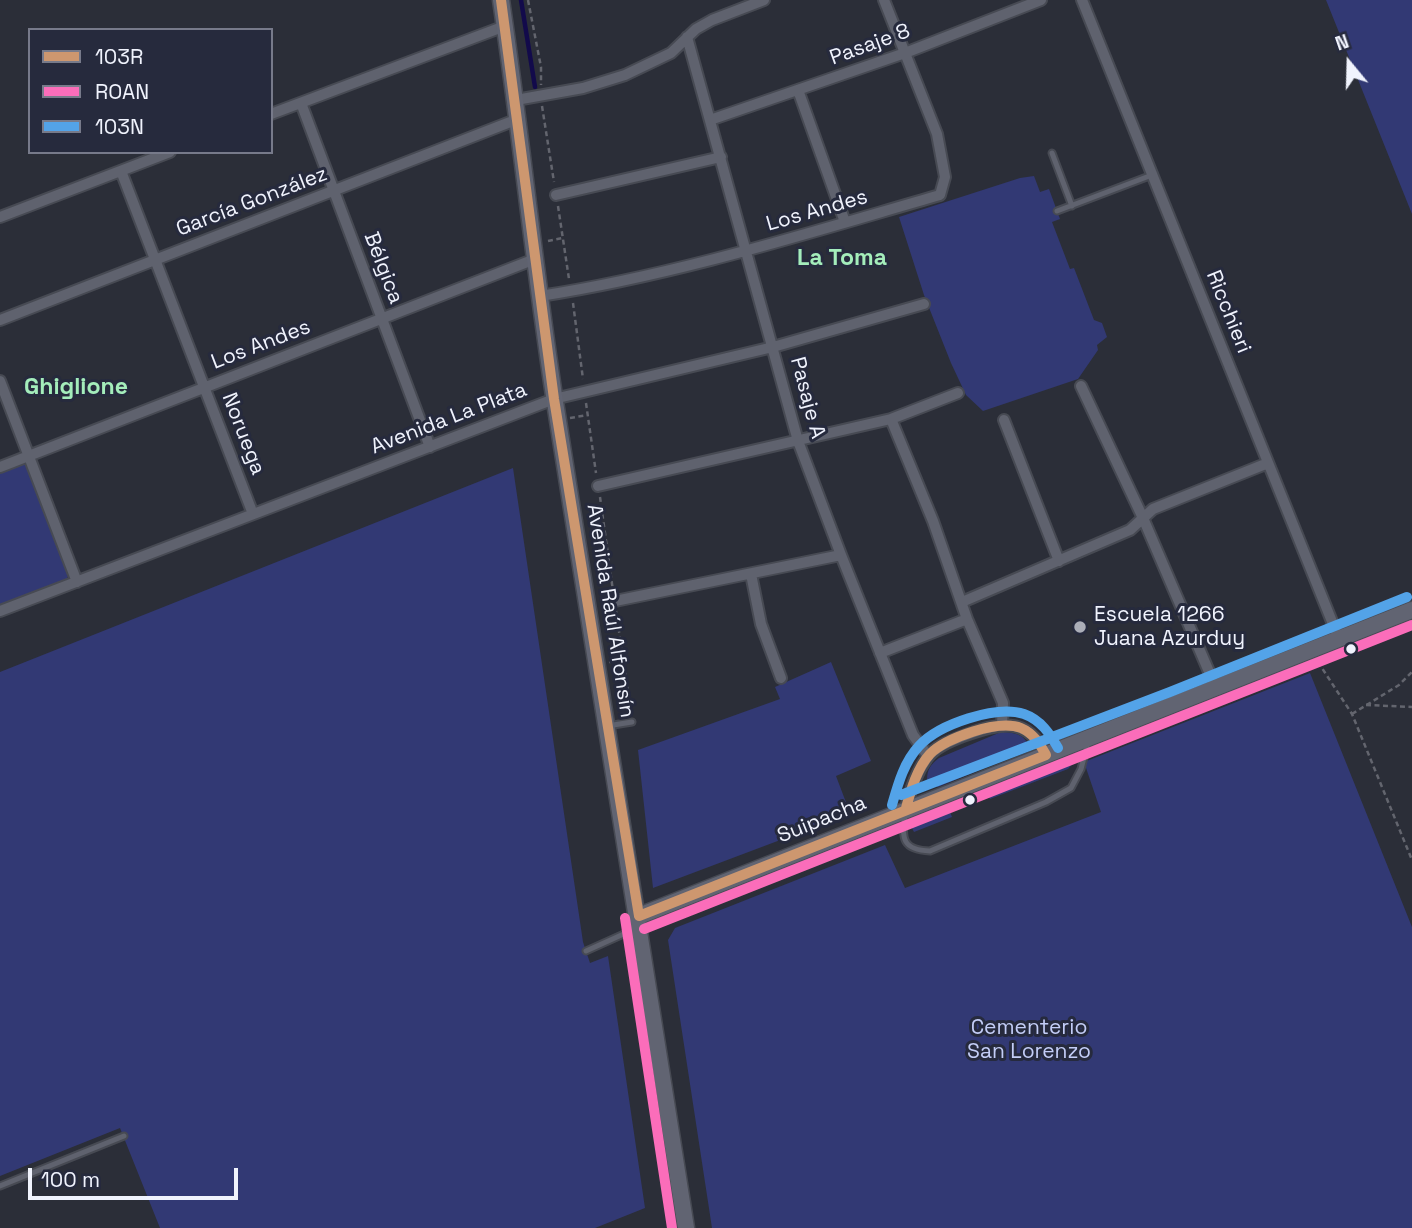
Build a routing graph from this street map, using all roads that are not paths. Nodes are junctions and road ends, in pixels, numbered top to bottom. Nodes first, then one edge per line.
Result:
1 (501, 0) edge
2 (764, 0) edge
3 (884, 0) edge
4 (1041, 0) edge
5 (1082, 0) edge
6 (505, 26) junction
7 (687, 37) junction
8 (905, 53) junction
9 (798, 90) junction
10 (516, 100) junction
11 (300, 103) junction
12 (273, 113) edge
13 (519, 119) junction
14 (710, 120) junction
15 (1052, 152) dead end
16 (165, 154) edge
17 (720, 157) junction
18 (121, 171) junction
19 (1152, 174) junction
20 (333, 192) junction
21 (556, 195) road end
22 (1072, 206) junction
23 (1057, 211) dead end
24 (0, 217) edge
25 (845, 222) junction
26 (747, 252) junction
27 (535, 259) junction
28 (155, 260) junction
29 (540, 296) junction
30 (924, 304) dead end
31 (382, 319) junction
32 (0, 320) edge
33 (773, 347) junction
34 (0, 381) edge
35 (1081, 386) dead end
36 (204, 387) junction
37 (958, 393) dead end
38 (554, 399) junction
39 (891, 419) junction
40 (1004, 420) dead end
41 (797, 441) junction
42 (430, 447) junction
43 (29, 456) junction
44 (1268, 463) junction
45 (0, 467) edge
46 (598, 486) road end
47 (253, 514) junction
48 (1143, 518) junction
49 (841, 555) junction
50 (1059, 561) junction
51 (751, 574) junction
52 (77, 582) junction
53 (615, 601) road end
54 (961, 602) junction
55 (1412, 610) edge
56 (0, 611) edge
57 (967, 618) junction
58 (1339, 639) junction
59 (880, 653) junction
60 (781, 678) dead end
61 (1216, 688) junction
62 (632, 722) road end
63 (1002, 725) junction
64 (607, 726) junction
65 (1089, 738) junction
66 (1046, 755) junction
67 (928, 756) junction
68 (906, 808) junction
69 (639, 921) junction
70 (586, 951) dead end
71 (124, 1136) dead end
72 (0, 1186) edge
73 (686, 1228) edge

1 - 6 main road, Avenida Raúl Alfonsín
2 - 7 street
3 - 8 street
4 - 8 street, Pasaje 8
5 - 19 street, Ricchieri
6 - 10 main road, Avenida Raúl Alfonsín
6 - 11 street
7 - 10 street
7 - 14 street, Pasaje A
8 - 9 street, Pasaje 8
8 - 25 street, Los Andes
9 - 14 street, Pasaje 8
9 - 25 street
10 - 13 main road, Avenida Raúl Alfonsín
11 - 12 street
11 - 20 street, Bélgica
13 - 20 street, García González
13 - 27 main road, Avenida Raúl Alfonsín
14 - 17 street, Pasaje A
15 - 22 lane
16 - 18 street
17 - 21 street
17 - 26 street, Pasaje A
18 - 24 street
18 - 28 street, Noruega
19 - 22 lane
19 - 44 street, Ricchieri
20 - 28 street, García González
20 - 31 street, Bélgica
22 - 23 lane
25 - 26 street, Los Andes
26 - 29 street, Los Andes
26 - 33 street, Pasaje A
27 - 29 main road, Avenida Raúl Alfonsín
27 - 31 street, Los Andes
28 - 32 street, García González
28 - 36 street, Noruega
29 - 38 main road, Avenida Raúl Alfonsín
30 - 33 street, Avenida La Plata
31 - 36 street, Los Andes
31 - 42 street, Bélgica
33 - 38 street, Avenida La Plata
33 - 41 street, Pasaje A
34 - 43 street
35 - 48 street
36 - 43 street, Los Andes
36 - 47 street, Noruega
37 - 39 street
38 - 42 street, Avenida La Plata
38 - 64 main road, Avenida Raúl Alfonsín
39 - 41 street
39 - 54 street
40 - 50 street
41 - 46 street
41 - 49 street, Pasaje A
42 - 47 street, Avenida La Plata
43 - 45 street, Los Andes
43 - 52 street
44 - 48 street
44 - 58 street, Ricchieri
47 - 52 street, Avenida La Plata
48 - 50 street
48 - 61 street
49 - 51 street
49 - 59 street, Pasaje A
50 - 54 street
51 - 53 street
51 - 60 street
52 - 56 street, Avenida La Plata
54 - 57 street
55 - 58 main road, Suipacha
57 - 59 street
57 - 63 street
58 - 61 main road, Suipacha
59 - 67 street, Pasaje A
61 - 65 main road, Suipacha
62 - 64 lane
63 - 66 street
63 - 67 street
64 - 69 main road, Avenida Raúl Alfonsín
65 - 66 main road, Suipacha
65 - 68 lane
66 - 68 main road, Suipacha
67 - 68 street
68 - 69 main road, Suipacha
69 - 70 lane
69 - 73 main road, Avenida Raúl Alfonsín
71 - 72 lane

